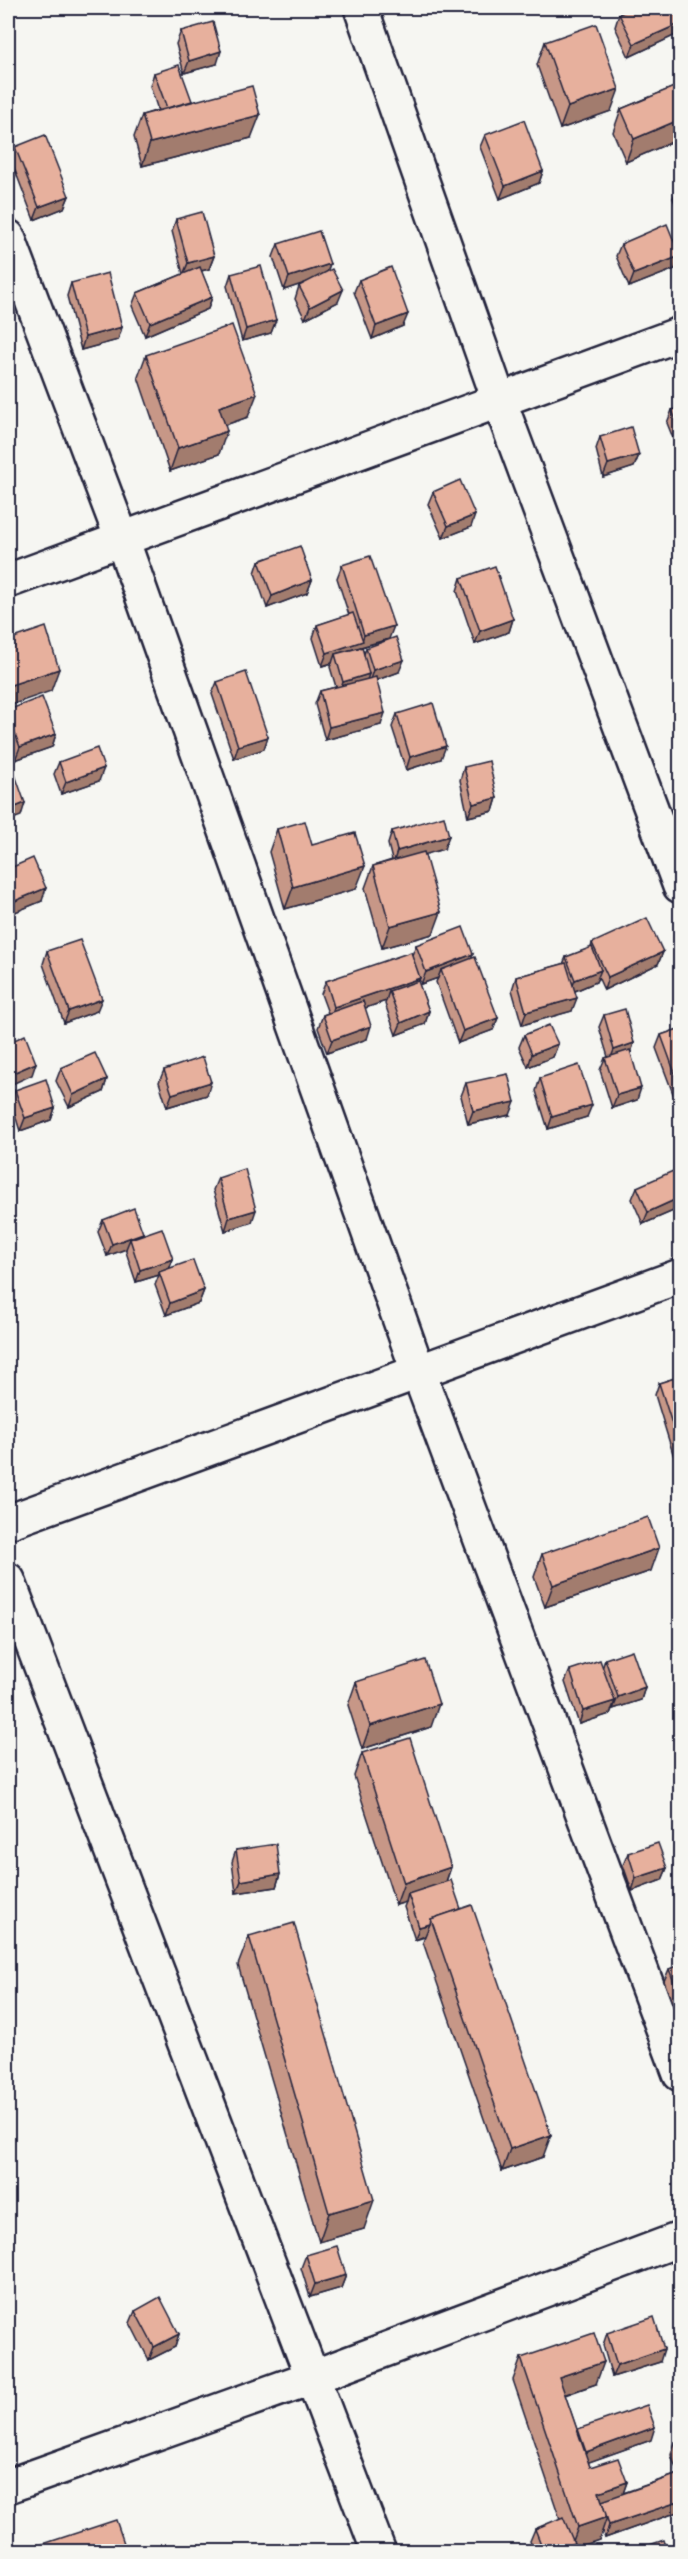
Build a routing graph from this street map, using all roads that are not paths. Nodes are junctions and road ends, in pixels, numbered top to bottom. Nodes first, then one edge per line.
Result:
1 (362, 8) edge
2 (8, 237) edge
3 (681, 334) edge
4 (499, 400) junction
5 (122, 539) junction
6 (8, 581) edge
7 (681, 886) edge
8 (681, 1276) edge
9 (418, 1371) junction
10 (8, 1522) edge
11 (8, 1580) edge
12 (681, 2074) edge
13 (681, 2239) edge
14 (313, 2377) junction
15 (8, 2486) edge
16 (379, 2552) edge

1 - 4 street
2 - 5 street
3 - 4 street
4 - 5 street
4 - 7 street
5 - 6 street
5 - 9 street
8 - 9 street
9 - 10 street
9 - 12 street
11 - 14 street
13 - 14 street
14 - 15 street
14 - 16 street

